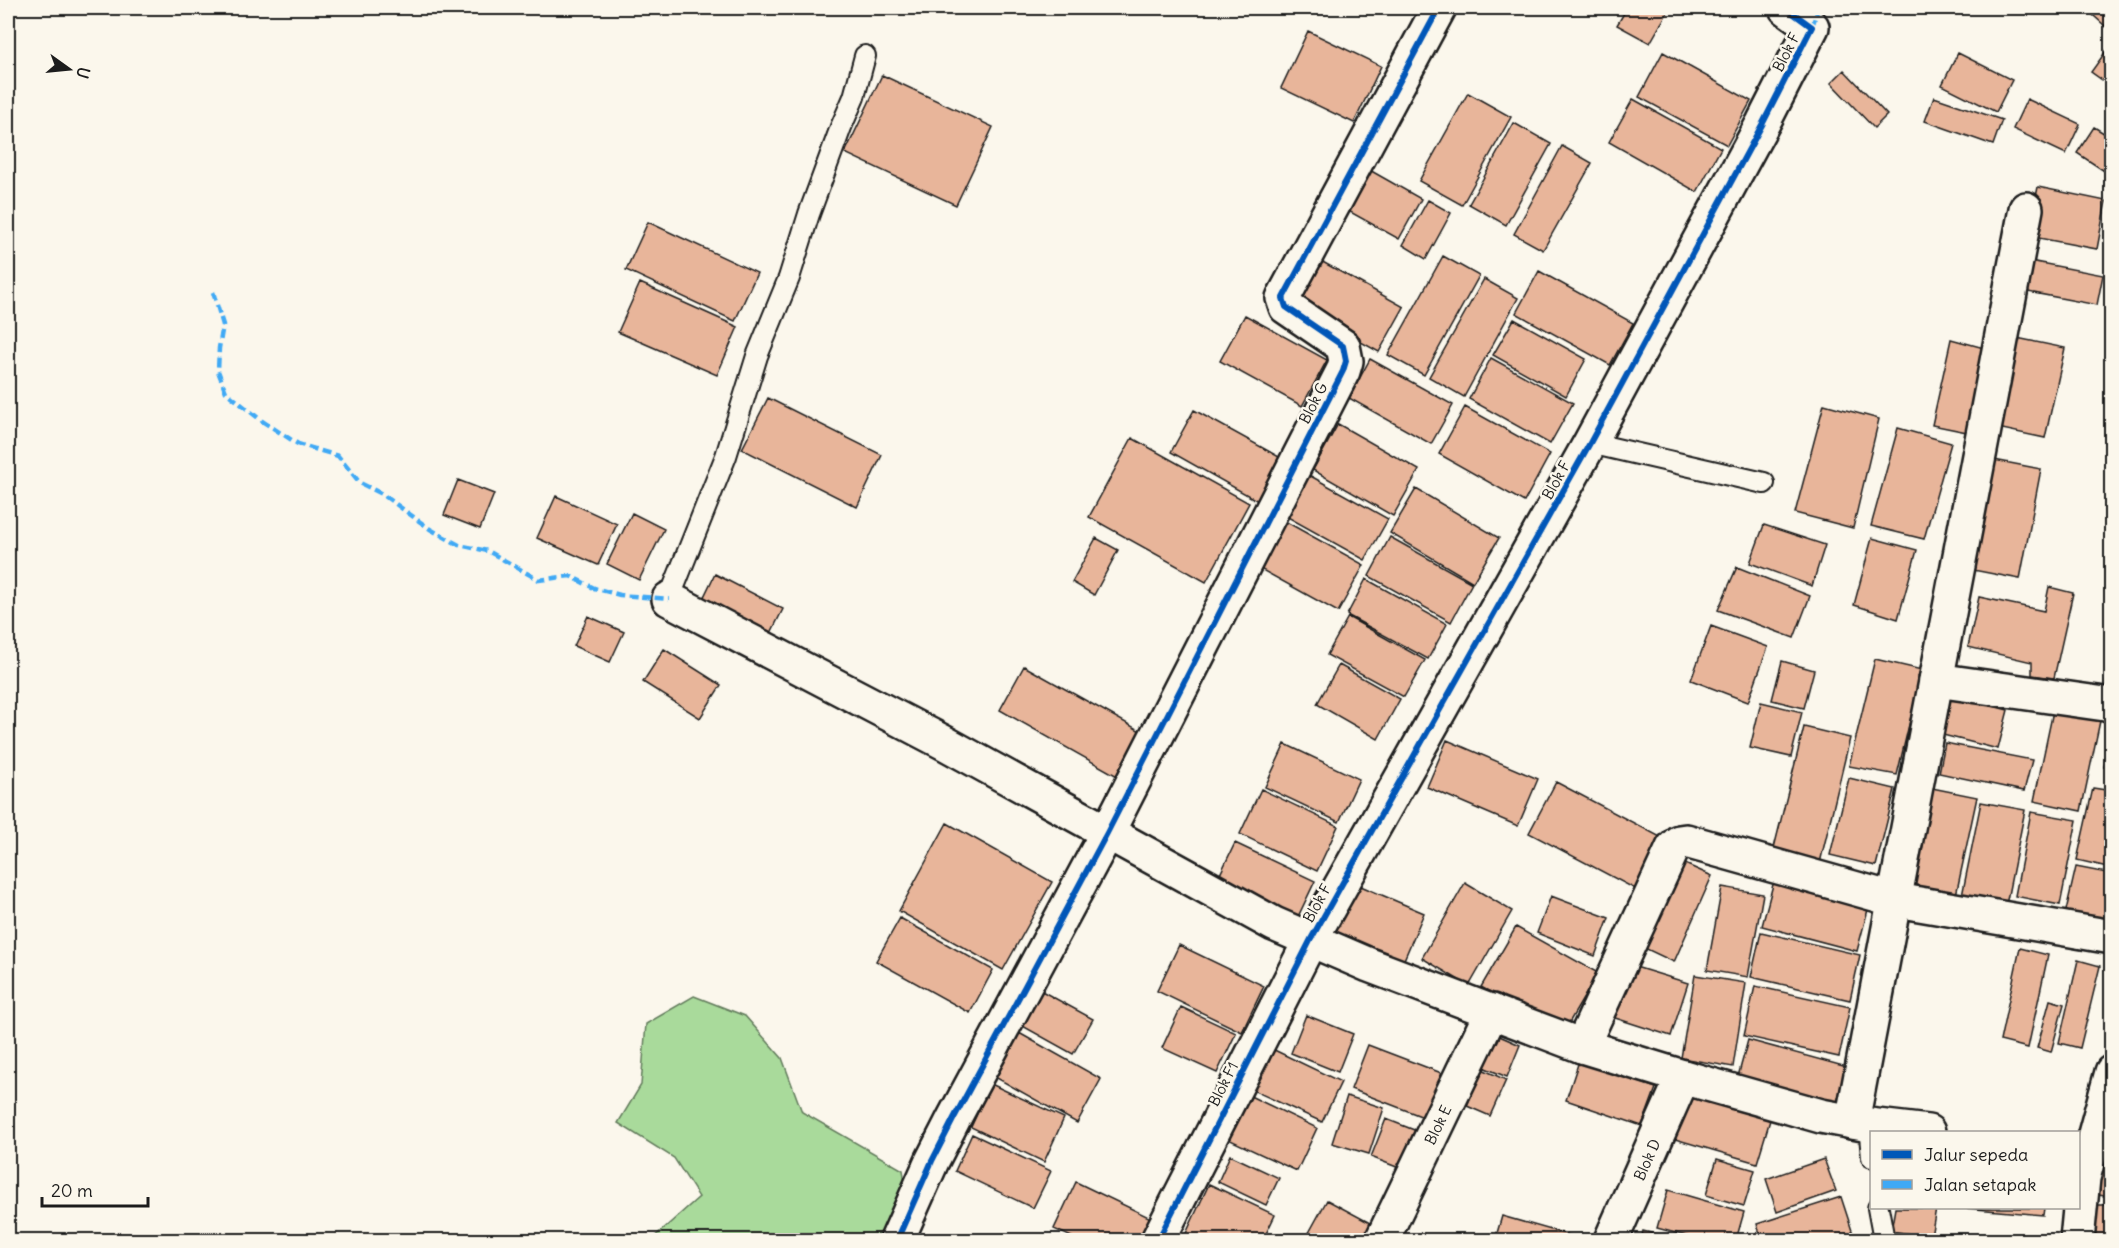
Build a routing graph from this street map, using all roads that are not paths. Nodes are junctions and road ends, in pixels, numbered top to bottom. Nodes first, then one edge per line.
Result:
1 (1439, 8) edge
2 (1786, 8) edge
3 (865, 56) dead end
4 (2026, 209) dead end
5 (1590, 442) junction
6 (1764, 483) dead end
7 (669, 599) joint
8 (1936, 680) junction
9 (2112, 705) edge
10 (1107, 833) junction
11 (1896, 900) junction
12 (2112, 937) edge
13 (1311, 939) junction
14 (1492, 1011) junction
15 (1582, 1046) junction
16 (2112, 1072) edge
17 (1683, 1077) junction
18 (1860, 1123) junction
19 (1920, 1131) edge
20 (1870, 1151) edge
21 (2087, 1153) edge
22 (1878, 1209) edge
23 (897, 1240) edge
24 (1158, 1240) edge
25 (1382, 1240) edge
26 (1611, 1240) edge
27 (1884, 1240) edge
28 (2077, 1240) edge

1 - 10 street, Blok G
2 - 5 street, Blok F
3 - 7 lane
4 - 8 street
5 - 6 lane
5 - 13 street, Blok F
7 - 10 street
8 - 9 street
8 - 11 street
10 - 13 street
10 - 23 street
11 - 12 street
11 - 15 street
11 - 18 street
13 - 14 street
13 - 24 street, Blok F1
14 - 15 street
14 - 25 street, Blok E
15 - 17 street
16 - 21 street
17 - 18 street
17 - 26 street, Blok D
18 - 19 street
18 - 20 lane
21 - 28 street
22 - 27 lane

